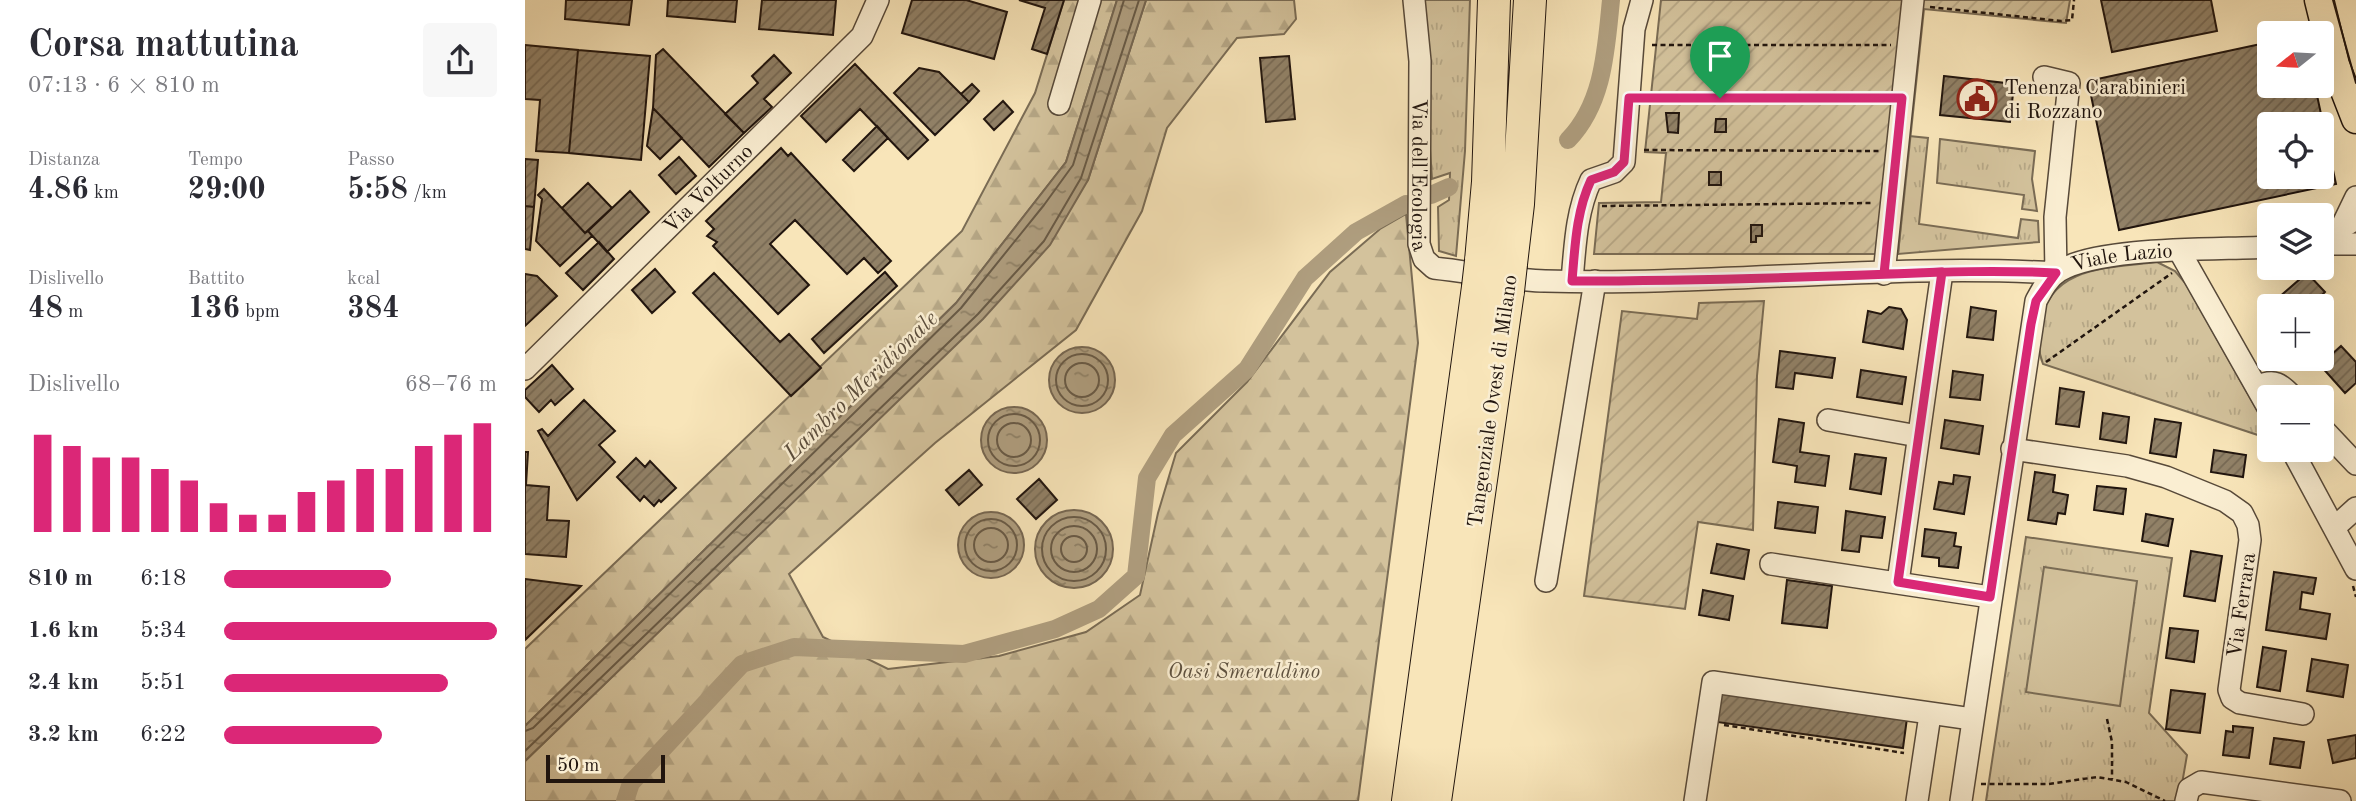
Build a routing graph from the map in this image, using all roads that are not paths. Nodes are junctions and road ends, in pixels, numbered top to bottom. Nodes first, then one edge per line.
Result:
1 (878, 0) edge
2 (1090, 0) edge
3 (1414, 0) edge
4 (1494, 0) edge
5 (1530, 0) edge
6 (1642, 0) edge
7 (2319, 0) edge
8 (1913, 2) edge
9 (2044, 77) dead end
10 (1059, 104) dead end
11 (2355, 118) edge
12 (2356, 197) edge
13 (2348, 223) edge
14 (2334, 243) edge
15 (2356, 244) edge
16 (2257, 248) edge
17 (2180, 252) junction
18 (1942, 272) junction
19 (2056, 273) junction
20 (1884, 274) junction
21 (1494, 276) junction
22 (1572, 281) junction
23 (1595, 281) junction
24 (525, 369) edge
25 (2261, 385) edge
26 (2281, 385) edge
27 (2257, 387) edge
28 (1828, 420) dead end
29 (1918, 436) junction
30 (2334, 441) edge
31 (2012, 449) junction
32 (2298, 462) edge
33 (2356, 464) edge
34 (2356, 508) edge
35 (2335, 527) junction
36 (1770, 564) dead end
37 (2356, 569) edge
38 (1546, 581) dead end
39 (1898, 582) junction
40 (1990, 597) junction
41 (2303, 714) dead end
42 (1930, 715) junction
43 (1972, 719) junction
44 (1962, 792) edge
45 (1408, 801) edge
46 (1435, 801) edge
47 (1695, 801) edge
48 (1917, 801) edge
49 (2186, 801) edge
50 (2340, 801) edge

1 - 24 street, Via Volturno
2 - 10 street
3 - 22 street, Via dell'Ecologia
4 - 21 highway, Tangenziale Ovest di Milano
5 - 21 highway, Tangenziale Ovest di Milano
6 - 22 street
7 - 11 main road
8 - 20 street
9 - 19 street
12 - 13 street
14 - 15 street
16 - 17 street, Viale Lazio
17 - 19 street, Viale Lazio
17 - 27 street
18 - 19 street, Via dell'Ecologia
18 - 20 street, Via dell'Ecologia
18 - 29 street
19 - 31 street, Viale Lazio
20 - 23 street, Via dell'Ecologia
21 - 45 highway, Tangenziale Ovest di Milano
21 - 46 highway, Tangenziale Ovest di Milano
22 - 23 street, Via dell'Ecologia
23 - 38 street
25 - 26 street
28 - 29 street
29 - 39 street
30 - 33 street
31 - 40 street, Viale Lazio
31 - 41 street, Via Ferrara
32 - 35 street
34 - 35 street
35 - 37 street
36 - 39 street
39 - 40 street
40 - 43 street, Viale Lazio
42 - 43 street
42 - 47 street
42 - 48 street
43 - 44 street, Viale Lazio
49 - 50 street

